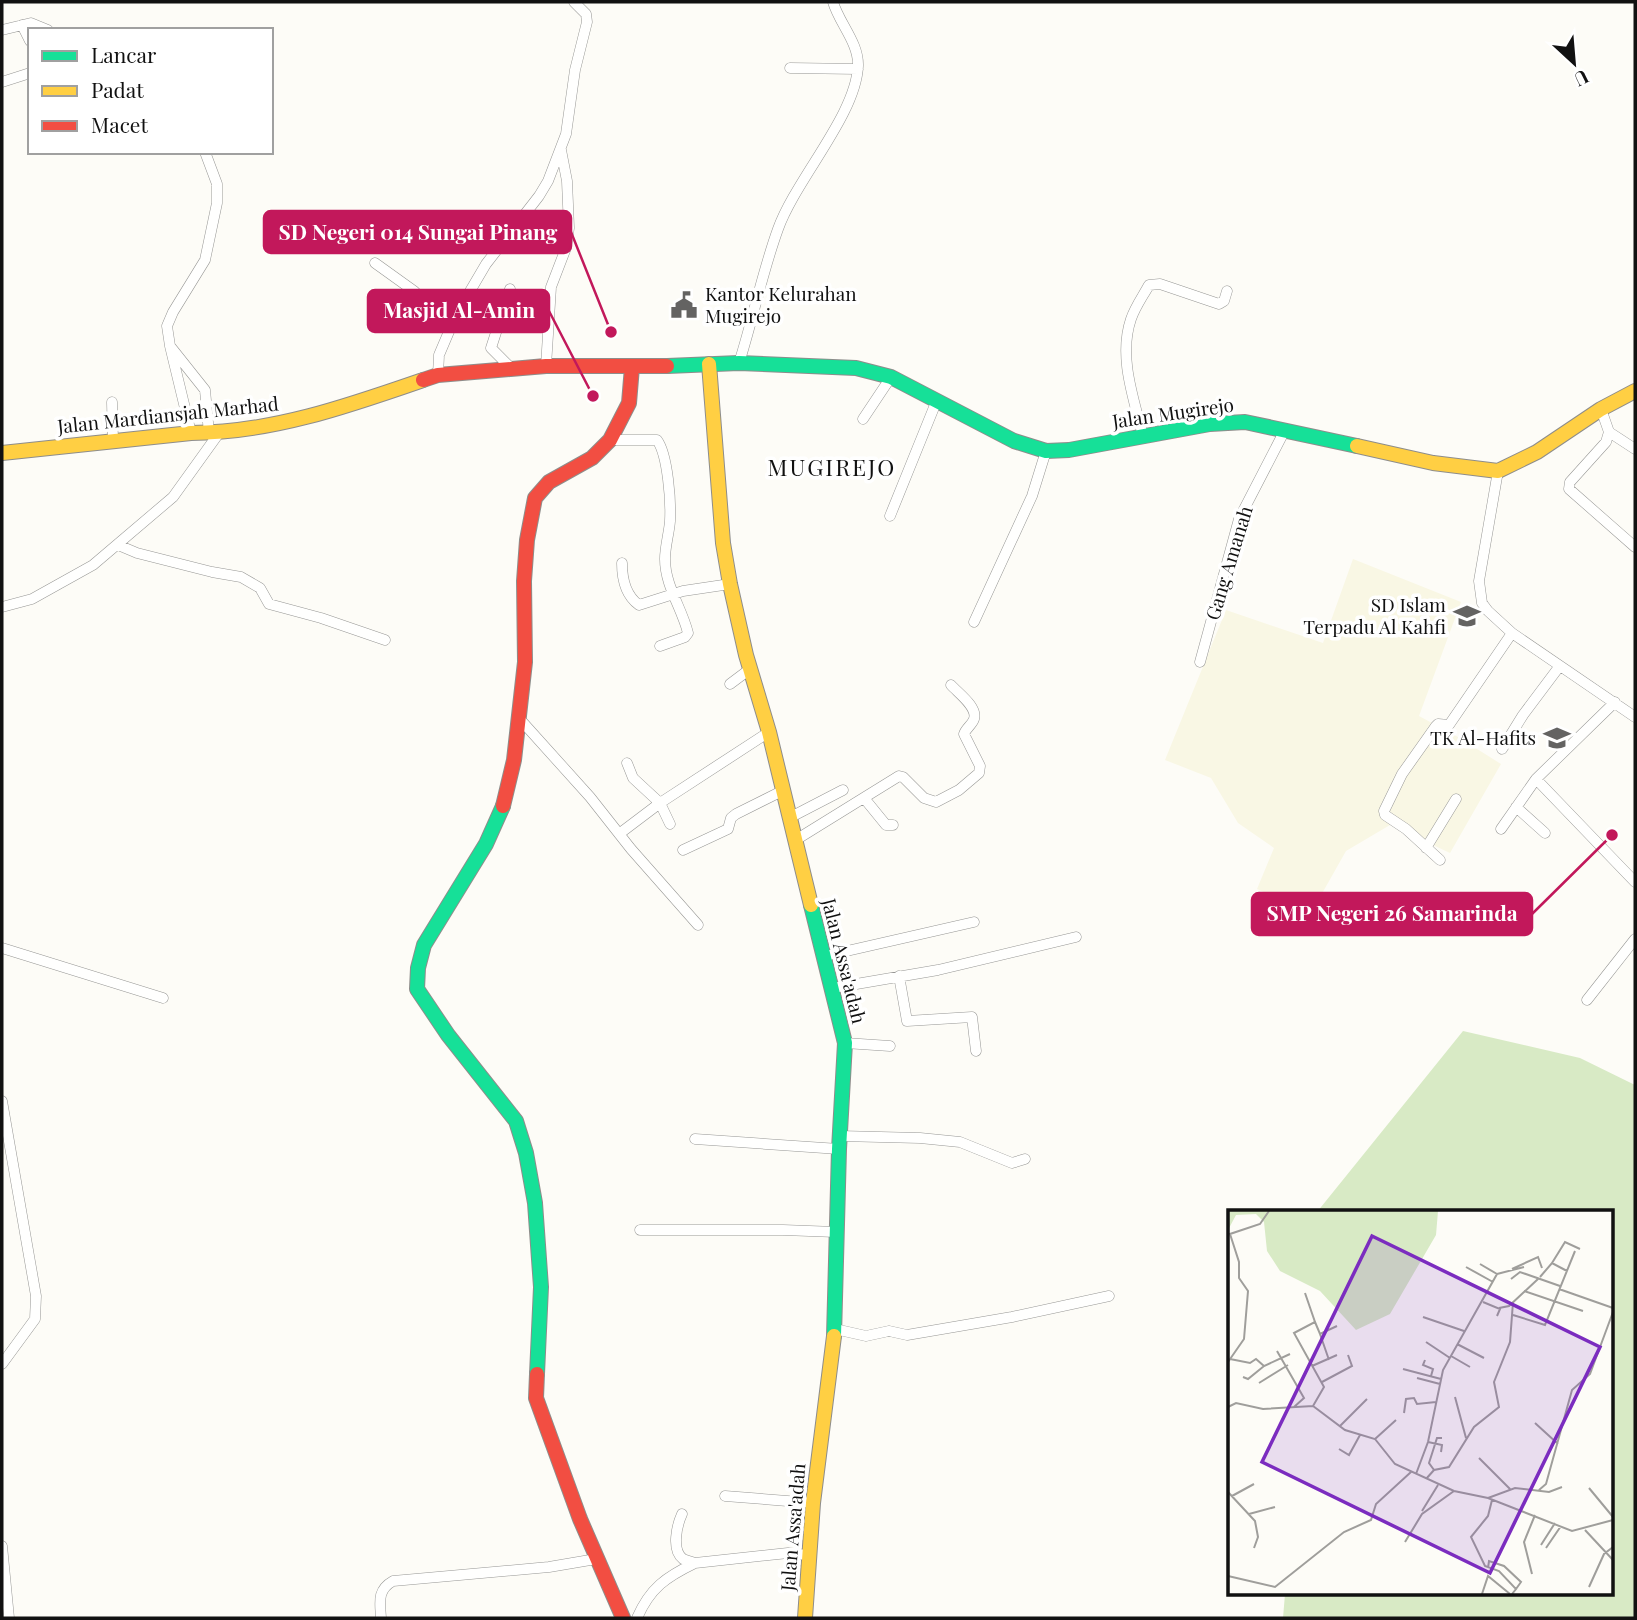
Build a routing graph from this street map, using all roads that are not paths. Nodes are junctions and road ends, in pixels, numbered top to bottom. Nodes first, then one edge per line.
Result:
1 (574, 2) edge
2 (833, 2) edge
3 (22, 25) junction
4 (43, 28) edge
5 (2, 30) edge
6 (28, 37) edge
7 (790, 68) dead end
8 (858, 69) junction
9 (28, 75) edge
10 (2, 82) edge
11 (561, 149) junction
12 (206, 154) edge
13 (375, 263) dead end
14 (510, 289) dead end
15 (1227, 291) dead end
16 (451, 328) junction
17 (170, 346) junction
18 (739, 363) junction
19 (709, 364) junction
20 (546, 366) junction
21 (632, 367) junction
22 (512, 369) junction
23 (438, 375) junction
24 (891, 377) junction
25 (1635, 391) edge
26 (937, 400) junction
27 (112, 402) dead end
28 (1601, 409) junction
29 (863, 419) dead end
30 (1285, 430) junction
31 (1609, 432) junction
32 (191, 433) junction
33 (214, 433) junction
34 (1143, 436) junction
35 (610, 440) junction
36 (113, 441) junction
37 (1635, 449) edge
38 (1046, 451) junction
39 (2, 453) edge
40 (1498, 471) junction
41 (890, 516) dead end
42 (118, 545) junction
43 (1635, 547) edge
44 (622, 563) dead end
45 (730, 584) junction
46 (673, 594) junction
47 (2, 607) edge
48 (974, 622) dead end
49 (1512, 633) junction
50 (384, 640) dead end
51 (660, 646) dead end
52 (1200, 662) dead end
53 (1559, 667) junction
54 (750, 669) junction
55 (730, 684) dead end
56 (951, 685) dead end
57 (1615, 702) junction
58 (1635, 716) edge
59 (517, 718) junction
60 (769, 732) junction
61 (1502, 749) dead end
62 (627, 763) dead end
63 (1536, 779) junction
64 (843, 790) dead end
65 (782, 791) junction
66 (864, 798) junction
67 (1456, 799) dead end
68 (660, 803) junction
69 (1516, 807) junction
70 (789, 818) junction
71 (670, 824) dead end
72 (893, 825) dead end
73 (1501, 830) dead end
74 (1545, 833) dead end
75 (619, 834) junction
76 (794, 841) junction
77 (1426, 848) junction
78 (683, 850) dead end
79 (1440, 860) dead end
80 (1635, 882) edge
81 (974, 922) dead end
82 (698, 925) dead end
83 (1076, 937) dead end
84 (1635, 939) edge
85 (2, 948) edge
86 (825, 956) junction
87 (899, 976) junction
88 (833, 988) junction
89 (163, 998) dead end
90 (1587, 1000) dead end
91 (845, 1043) junction
92 (890, 1046) dead end
93 (976, 1051) dead end
94 (2, 1101) edge
95 (695, 1139) dead end
96 (839, 1142) junction
97 (1025, 1159) dead end
98 (639, 1230) dead end
99 (836, 1233) junction
100 (1109, 1296) dead end
101 (835, 1329) junction
102 (2, 1364) edge
103 (724, 1496) dead end
104 (813, 1503) junction
105 (682, 1514) dead end
106 (2, 1546) edge
107 (807, 1555) junction
108 (596, 1559) junction
109 (695, 1563) junction
110 (9, 1618) edge
111 (382, 1618) edge
112 (622, 1618) edge
113 (637, 1618) edge
114 (805, 1618) edge

1 - 11 street
2 - 8 street
3 - 4 street
3 - 5 street
3 - 6 street
7 - 8 street
8 - 18 street
9 - 10 street
11 - 16 street
11 - 20 street
12 - 17 street
13 - 16 street
14 - 22 street
15 - 34 street
16 - 23 street
17 - 32 street
17 - 33 street
18 - 19 street, Jalan Mugirejo
18 - 24 street, Jalan Mugirejo
19 - 21 street, Jalan Mardiansjah Marhad
19 - 45 street, Jalan Assa'adah
20 - 21 street, Jalan Mardiansjah Marhad
20 - 22 street, Jalan Mardiansjah Marhad
21 - 35 street
22 - 23 street, Jalan Mardiansjah Marhad
23 - 33 street, Jalan Mardiansjah Marhad
24 - 26 street, Jalan Mugirejo
24 - 29 street
25 - 28 street
26 - 38 street, Jalan Mugirejo
26 - 41 street
27 - 36 street
28 - 31 street
28 - 40 street
30 - 34 street, Jalan Mugirejo
30 - 40 street, Jalan Mugirejo
30 - 52 street, Gang Amanah
31 - 37 street
31 - 43 street
32 - 33 street, Jalan Mardiansjah Marhad
32 - 36 street, Jalan Mardiansjah Marhad
33 - 42 street
34 - 38 street, Jalan Mugirejo
35 - 46 street
35 - 59 street
36 - 39 street, Jalan Mardiansjah Marhad
38 - 48 street
40 - 49 street
42 - 47 street
42 - 50 street
44 - 46 street
45 - 46 street
45 - 54 street, Jalan Assa'adah
46 - 51 street
49 - 53 street
49 - 77 street
53 - 57 street
53 - 61 street
54 - 55 street
54 - 60 street, Jalan Assa'adah
56 - 66 street
57 - 58 street
57 - 63 street
59 - 75 street
59 - 108 street
60 - 65 street, Jalan Assa'adah
60 - 68 street
62 - 68 street
63 - 69 street
63 - 80 street
64 - 70 street
65 - 70 street, Jalan Assa'adah
65 - 78 street
66 - 72 street
66 - 76 street
67 - 77 street
68 - 71 street
68 - 75 street
69 - 73 street
69 - 74 street
70 - 76 street, Jalan Assa'adah
75 - 82 street
76 - 86 street, Jalan Assa'adah
77 - 79 street
81 - 86 street
83 - 87 street
84 - 90 street
85 - 89 street
86 - 88 street, Jalan Assa'adah
87 - 88 street
87 - 93 street
88 - 91 street, Jalan Assa'adah
91 - 92 street
91 - 96 street, Jalan Assa'adah
94 - 102 street
95 - 96 street
96 - 97 street
96 - 99 street, Jalan Assa'adah
98 - 99 street
99 - 101 street, Jalan Assa'adah
100 - 101 street
101 - 104 street, Jalan Assa'adah
103 - 104 street
104 - 107 street, Jalan Assa'adah
105 - 109 street
106 - 110 street
107 - 109 street
107 - 114 street, Jalan Assa'adah
108 - 111 street
108 - 112 street
109 - 113 street

